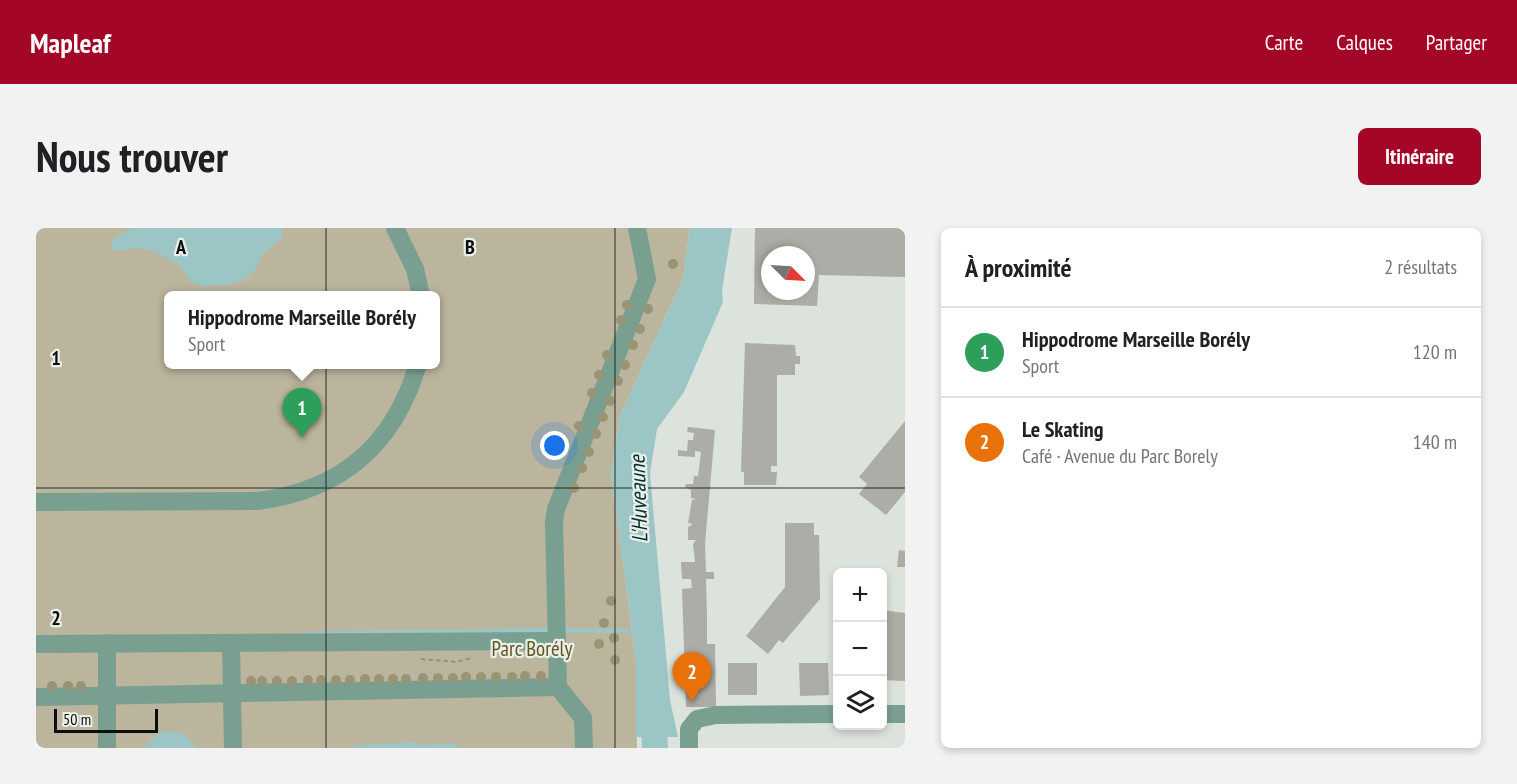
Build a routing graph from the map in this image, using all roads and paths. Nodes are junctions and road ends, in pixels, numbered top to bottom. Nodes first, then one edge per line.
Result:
1 (395, 228) edge
2 (637, 228) edge
3 (420, 291) edge
4 (417, 369) edge
5 (36, 502) edge
6 (557, 641) junction
7 (231, 643) junction
8 (36, 644) edge
9 (107, 644) junction
10 (558, 681) junction
11 (232, 693) junction
12 (107, 696) junction
13 (36, 697) edge
14 (833, 714) edge
15 (887, 714) edge
16 (905, 714) edge
17 (107, 748) edge
18 (233, 748) edge
19 (584, 748) edge
20 (689, 748) edge

1 - 3 street
2 - 6 street
4 - 5 street
6 - 7 street
6 - 10 street
7 - 9 street
7 - 11 street
8 - 9 street
9 - 12 street
10 - 11 street
10 - 19 street
11 - 12 street
11 - 18 street
12 - 13 street
12 - 17 street
14 - 20 street
15 - 16 street

